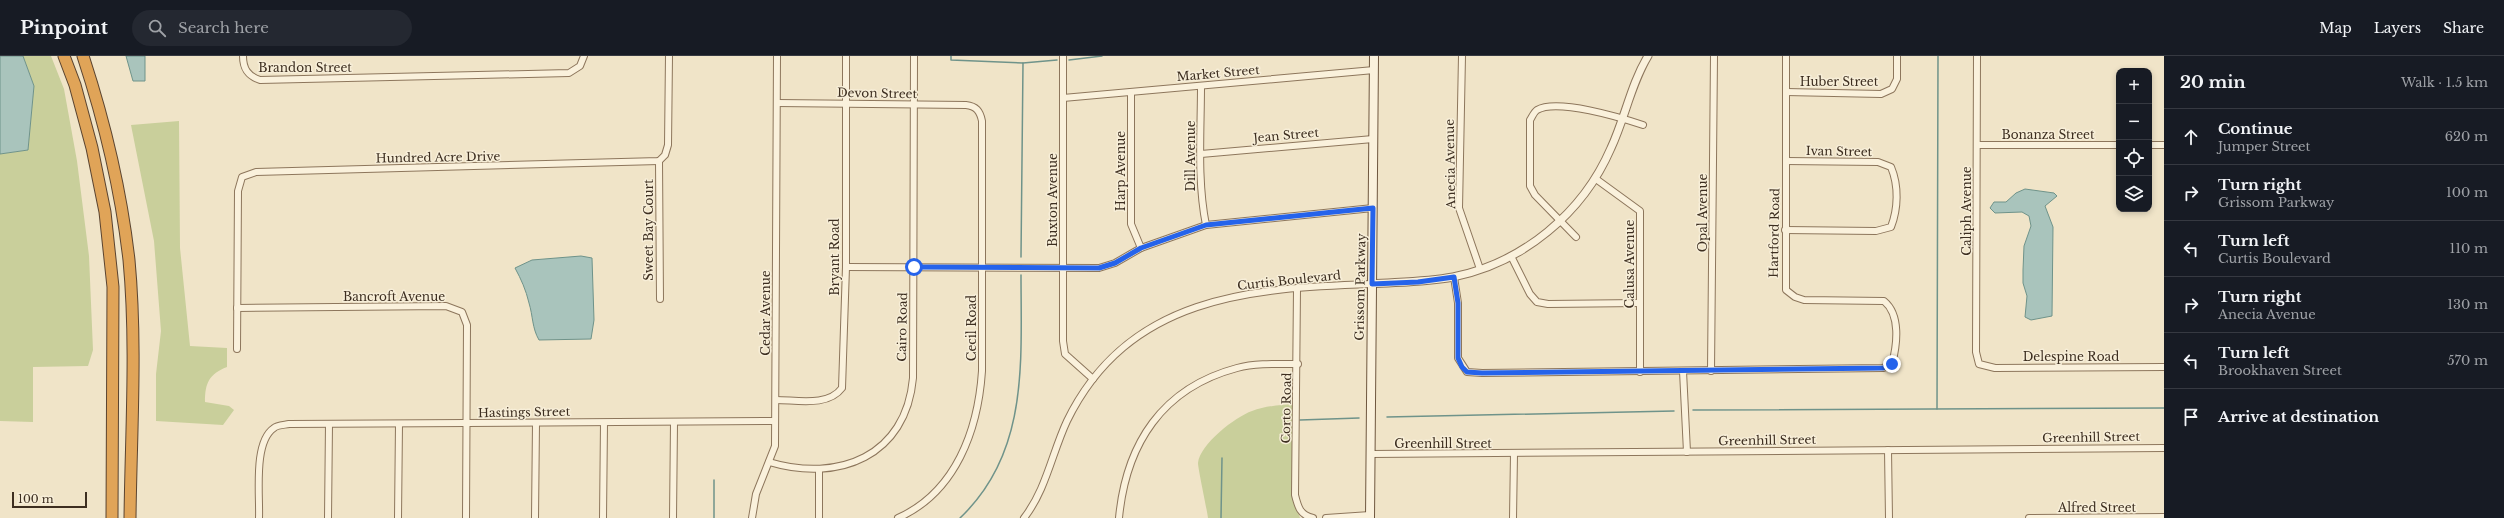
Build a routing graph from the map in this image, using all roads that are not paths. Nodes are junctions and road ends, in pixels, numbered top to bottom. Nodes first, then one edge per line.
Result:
1 (64, 56) edge
2 (83, 56) edge
3 (243, 56) edge
4 (584, 56) edge
5 (668, 56) edge
6 (777, 56) edge
7 (846, 56) edge
8 (914, 56) edge
9 (1064, 56) edge
10 (1374, 56) edge
11 (1462, 56) edge
12 (1648, 56) edge
13 (1714, 56) edge
14 (1786, 56) edge
15 (1897, 56) edge
16 (1977, 56) edge
17 (1374, 70) junction
18 (1201, 86) junction
19 (1131, 92) junction
20 (1786, 92) junction
21 (1063, 98) junction
22 (777, 103) junction
23 (845, 104) junction
24 (914, 105) junction
25 (976, 108) joint
26 (1623, 119) junction
27 (1643, 125) dead end
28 (1373, 139) junction
29 (1977, 145) junction
30 (2116, 145) edge
31 (2152, 145) edge
32 (2164, 145) edge
33 (1201, 154) junction
34 (659, 161) junction
35 (1786, 161) junction
36 (1596, 179) junction
37 (1373, 208) junction
38 (1561, 221) junction
39 (1206, 225) junction
40 (1785, 230) junction
41 (1576, 237) dead end
42 (1141, 248) junction
43 (1511, 256) junction
44 (846, 267) junction
45 (914, 267) junction
46 (982, 268) junction
47 (1063, 268) junction
48 (1480, 269) junction
49 (1454, 277) junction
50 (1372, 284) junction
51 (1297, 289) junction
52 (660, 299) dead end
53 (1640, 303) junction
54 (237, 308) junction
55 (237, 349) dead end
56 (1298, 364) junction
57 (1979, 364) joint
58 (2164, 367) edge
59 (1712, 370) junction
60 (1683, 371) junction
61 (1640, 372) junction
62 (1093, 379) junction
63 (776, 400) junction
64 (775, 421) junction
65 (536, 423) junction
66 (604, 423) junction
67 (674, 423) junction
68 (329, 424) junction
69 (399, 424) junction
70 (467, 424) junction
71 (2164, 448) edge
72 (1888, 450) junction
73 (1687, 452) junction
74 (1371, 454) junction
75 (1514, 454) junction
76 (770, 462) junction
77 (819, 469) junction
78 (1370, 516) edge
79 (1026, 517) edge
80 (2163, 517) edge
81 (112, 518) edge
82 (130, 518) edge
83 (259, 518) edge
84 (328, 518) edge
85 (398, 518) edge
86 (466, 518) edge
87 (535, 518) edge
88 (603, 518) edge
89 (672, 518) edge
90 (752, 518) edge
91 (819, 518) edge
92 (898, 518) edge
93 (1119, 518) edge
94 (1313, 518) edge
95 (1326, 518) edge
96 (1513, 518) edge
97 (1889, 518) edge
98 (2029, 518) edge
99 (2094, 518) edge

1 - 81 highway
2 - 82 highway
3 - 4 street, Brandon Street
5 - 34 street
6 - 22 street, Cedar Avenue
7 - 23 street, Bryant Road
8 - 24 street, Cairo Road
9 - 21 street, Buxton Avenue
10 - 17 main road, Grissom Parkway
11 - 48 street, Anecia Avenue
12 - 26 street, Curtis Boulevard
13 - 59 street, Opal Avenue
14 - 20 street, Hartford Road
15 - 20 street, Huber Street
16 - 29 street, Caliph Avenue
17 - 18 street, Market Street
17 - 28 main road, Grissom Parkway
18 - 19 street, Market Street
18 - 33 street, Dill Avenue
19 - 21 street, Market Street
19 - 42 street, Harp Avenue
20 - 35 street, Hartford Road
21 - 47 street, Buxton Avenue
22 - 23 street, Devon Street
22 - 63 street, Cedar Avenue
23 - 24 street, Devon Street
23 - 44 street, Bryant Road
24 - 25 street, Devon Street
24 - 45 street, Cairo Road
25 - 46 street, Cecil Road
26 - 27 street
26 - 36 street, Curtis Boulevard
26 - 38 street
28 - 33 street, Jean Street
28 - 37 main road, Grissom Parkway
29 - 30 street, Bonanza Street
29 - 57 street, Caliph Avenue
31 - 32 street
33 - 39 street, Dill Avenue
34 - 52 street, Sweet Bay Court
34 - 54 street, Hundred Acre Drive
35 - 40 street, Hartford Road
35 - 40 street, Ivan Street
36 - 38 street, Curtis Boulevard
36 - 53 street, Calusa Avenue
37 - 39 street
37 - 50 main road, Grissom Parkway
38 - 41 street
38 - 43 street, Curtis Boulevard
39 - 42 street
40 - 59 street, Hartford Road
42 - 47 street
43 - 48 street, Curtis Boulevard
43 - 53 street
44 - 45 street
44 - 63 street, Bryant Road
45 - 46 street
45 - 77 street, Cairo Road
46 - 47 street
46 - 92 street, Cecil Road
47 - 62 street, Buxton Avenue
48 - 49 street, Curtis Boulevard
49 - 50 street, Curtis Boulevard
49 - 61 street
50 - 51 street, Curtis Boulevard
50 - 74 main road, Grissom Parkway
51 - 56 street, Corto Road
51 - 62 street, Curtis Boulevard
53 - 61 street, Calusa Avenue
54 - 55 street, Hundred Acre Drive
54 - 70 street, Bancroft Avenue
56 - 93 street
56 - 94 street, Corto Road
57 - 58 street, Delespine Road
59 - 60 street
60 - 61 street
60 - 73 street
62 - 79 street, Curtis Boulevard
63 - 64 street, Cedar Avenue
64 - 67 street, Hastings Street
64 - 76 street, Cedar Avenue
65 - 66 street, Hastings Street
65 - 70 street, Hastings Street
65 - 87 street
66 - 67 street, Hastings Street
66 - 88 street
67 - 89 street
68 - 69 street, Hastings Street
68 - 83 street, Hastings Street
68 - 84 street
69 - 70 street, Hastings Street
69 - 85 street
70 - 86 street, Bancroft Avenue
71 - 72 street, Greenhill Street
72 - 73 street, Greenhill Street
72 - 97 street
73 - 75 street, Greenhill Street
74 - 75 street, Greenhill Street
74 - 78 main road, Grissom Parkway
75 - 96 street
76 - 77 street, Cairo Road
76 - 90 street, Cedar Avenue
77 - 91 street
78 - 95 street
80 - 99 street, Alfred Street
98 - 99 street, Alfred Street

